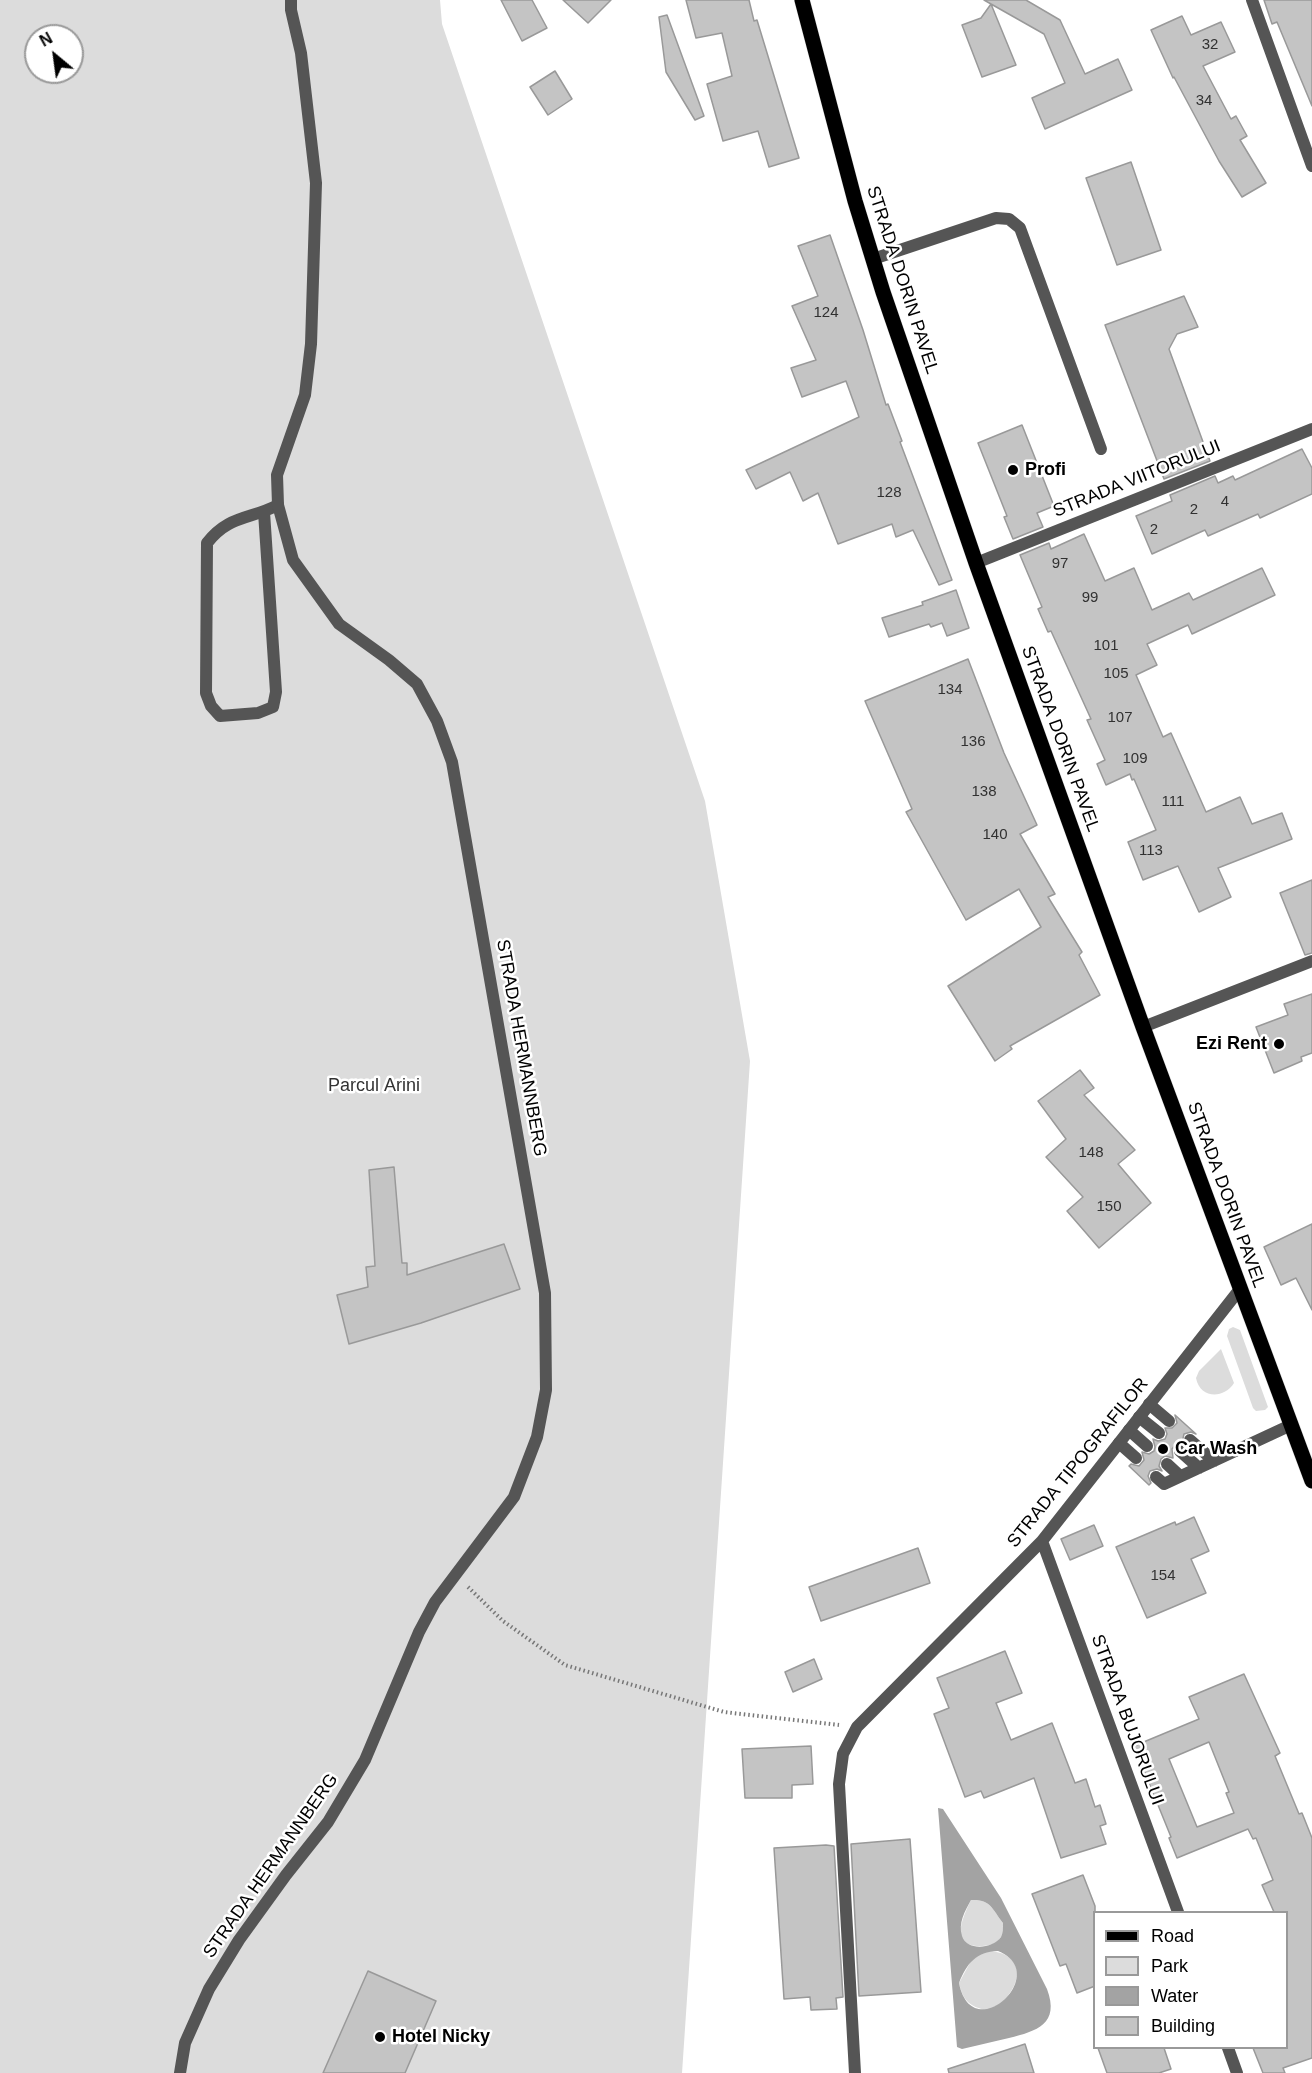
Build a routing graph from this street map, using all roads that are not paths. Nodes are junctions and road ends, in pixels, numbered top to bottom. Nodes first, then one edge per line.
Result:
1 (291, 0) edge
2 (802, 0) edge
3 (1251, 0) edge
4 (1312, 166) edge
5 (873, 259) junction
6 (1312, 429) edge
7 (1101, 449) dead end
8 (278, 505) junction
9 (264, 512) junction
10 (976, 563) junction
11 (1312, 961) edge
12 (1143, 1027) junction
13 (1240, 1289) junction
14 (1149, 1404) junction
15 (1139, 1417) junction
16 (1169, 1421) dead end
17 (1291, 1425) junction
18 (1129, 1430) junction
19 (1159, 1433) dead end
20 (1190, 1440) dead end
21 (1119, 1443) junction
22 (1147, 1446) dead end
23 (1180, 1451) dead end
24 (1136, 1458) dead end
25 (1214, 1461) junction
26 (1167, 1464) dead end
27 (1199, 1468) junction
28 (1180, 1476) junction
29 (1156, 1477) dead end
30 (1312, 1481) edge
31 (1042, 1541) junction
32 (1178, 1911) edge
33 (1228, 2049) edge
34 (180, 2073) edge
35 (855, 2073) edge
36 (1237, 2073) edge

1 - 8 street, STRADA HERMANNBERG
2 - 5 main road, STRADA DORIN PAVEL
3 - 4 street
5 - 7 street
5 - 10 main road, STRADA DORIN PAVEL
6 - 10 street, STRADA VIITORULUI
8 - 9 street
8 - 34 street, STRADA HERMANNBERG
9 - 9 street
10 - 12 main road, STRADA DORIN PAVEL
11 - 12 street
12 - 13 main road, STRADA DORIN PAVEL
13 - 14 street, STRADA TIPOGRAFILOR
13 - 17 main road, STRADA DORIN PAVEL
14 - 15 street, STRADA TIPOGRAFILOR
14 - 16 street
15 - 18 street, STRADA TIPOGRAFILOR
15 - 19 street
17 - 25 street
17 - 30 main road, STRADA DORIN PAVEL
18 - 21 street, STRADA TIPOGRAFILOR
18 - 22 street
20 - 25 street
21 - 24 street
21 - 31 street, STRADA TIPOGRAFILOR
23 - 27 street
25 - 27 street
26 - 28 street
27 - 28 street
28 - 29 street
31 - 32 street, STRADA BUJORULUI
31 - 35 street, STRADA TIPOGRAFILOR
33 - 36 street

